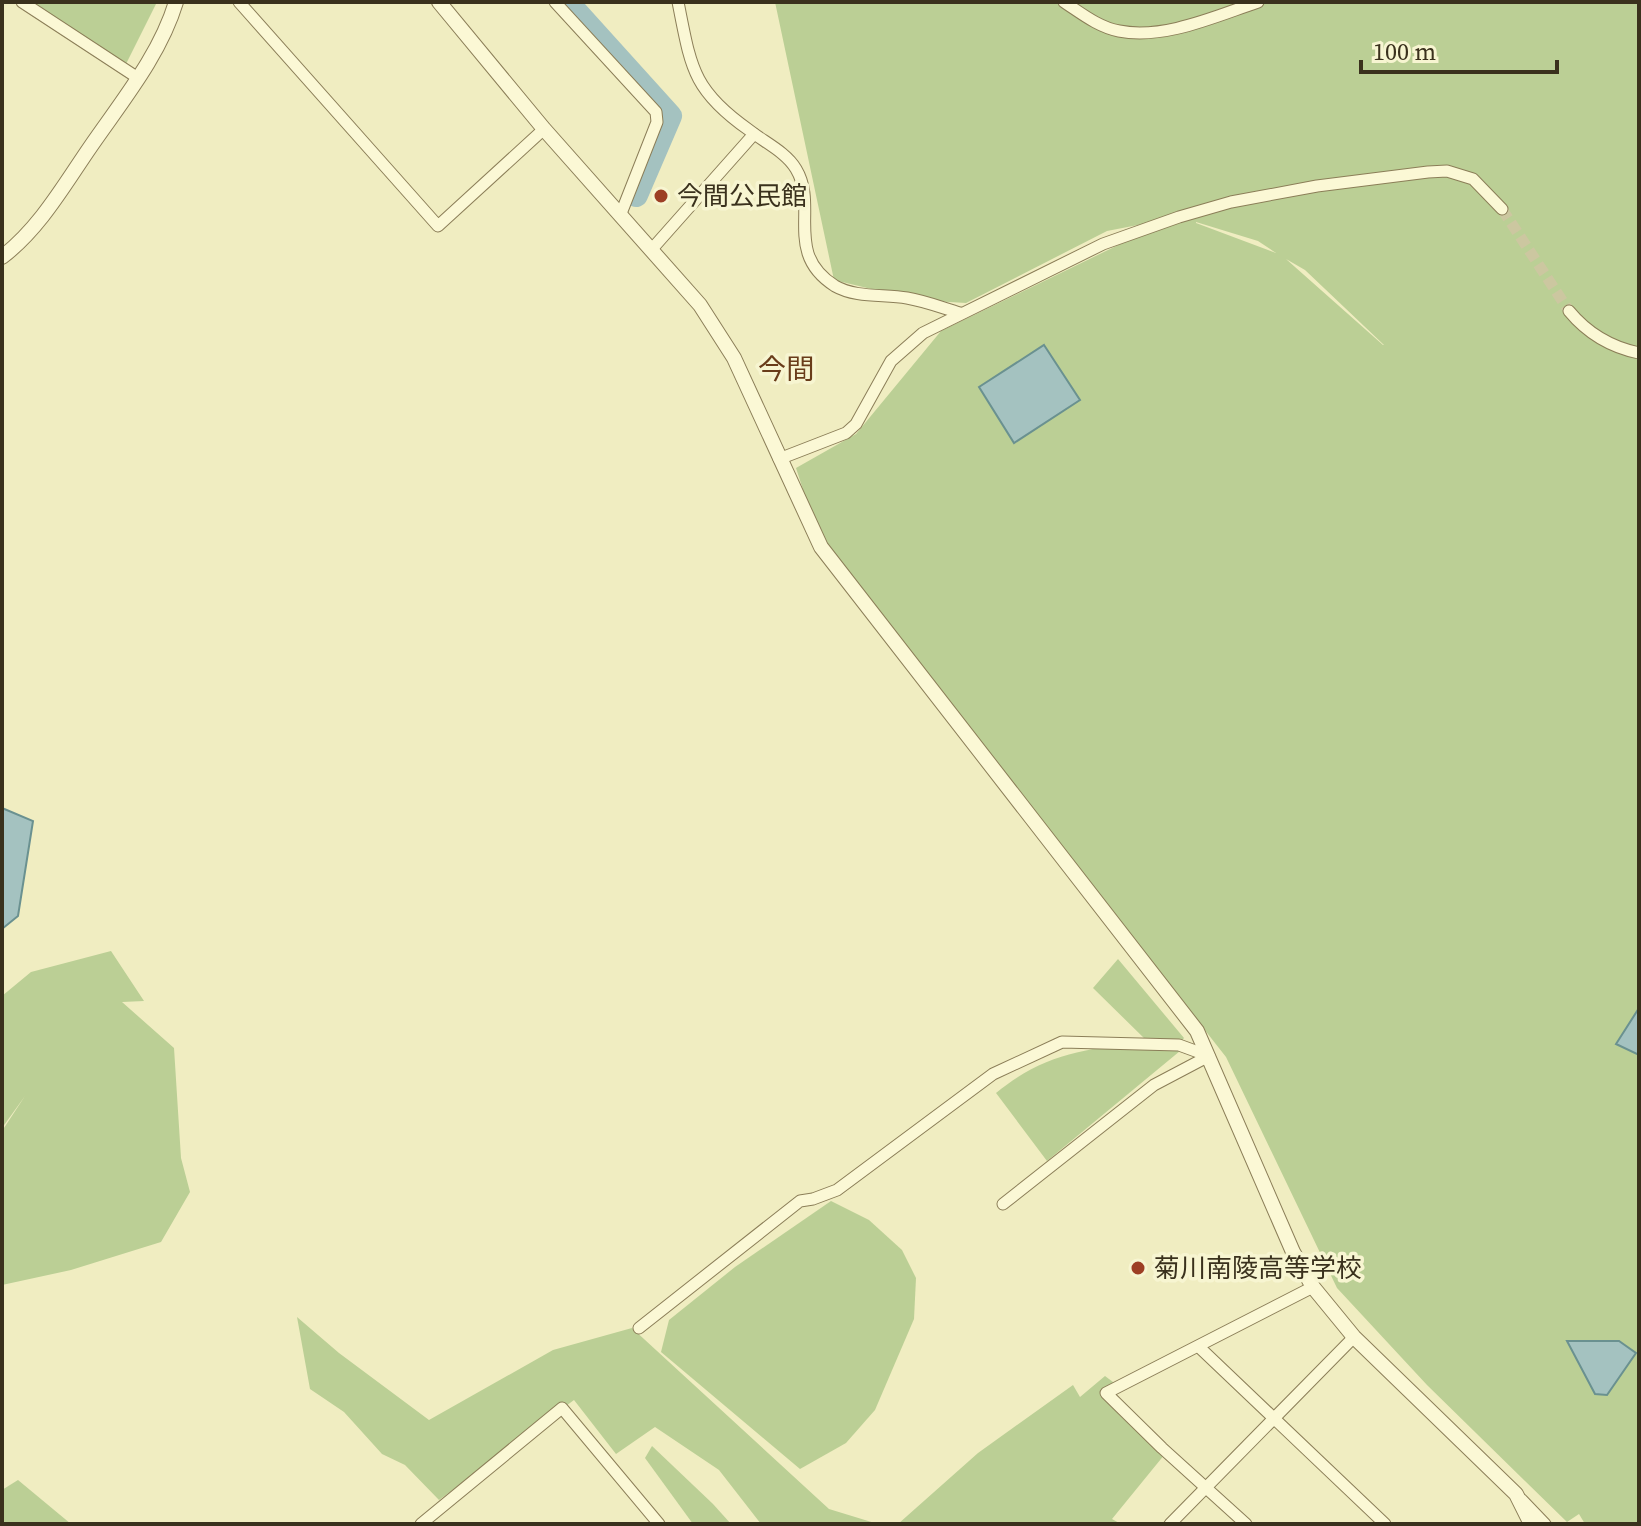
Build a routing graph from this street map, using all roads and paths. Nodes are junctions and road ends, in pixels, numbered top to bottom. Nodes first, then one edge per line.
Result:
1 (22, 2) edge
2 (176, 2) edge
3 (239, 2) edge
4 (439, 2) edge
5 (555, 2) edge
6 (678, 2) edge
7 (1064, 2) edge
8 (1258, 2) edge
9 (138, 78) junction
10 (544, 129) junction
11 (754, 134) junction
12 (1502, 209) tunnel mouth
13 (620, 216) junction
14 (652, 249) junction
15 (2, 257) edge
16 (1569, 311) tunnel mouth
17 (960, 313) junction
18 (1639, 353) edge
19 (779, 459) junction
20 (1209, 1056) junction
21 (1003, 1204) dead end
22 (1313, 1287) junction
23 (639, 1328) dead end
24 (1354, 1337) junction
25 (1199, 1347) junction
26 (1273, 1418) junction
27 (1205, 1487) junction
28 (1516, 1494) junction
29 (421, 1524) edge
30 (659, 1524) edge
31 (1170, 1524) edge
32 (1246, 1524) edge
33 (1385, 1524) edge
34 (1531, 1524) edge
35 (1545, 1524) edge

1 - 9 street
2 - 9 street
3 - 10 street
4 - 10 street
5 - 13 street
6 - 11 street
7 - 8 street
9 - 15 street
10 - 13 street
11 - 14 street
11 - 17 street
12 - 17 street
13 - 14 street
14 - 19 street
16 - 18 street
17 - 19 street
19 - 20 street
20 - 21 street
20 - 22 street
20 - 23 street
22 - 24 street
22 - 25 street
24 - 26 street
24 - 28 street
25 - 26 street
25 - 27 street
26 - 27 street
26 - 33 street
27 - 31 street
27 - 32 street
28 - 34 street
28 - 35 street
29 - 30 street

